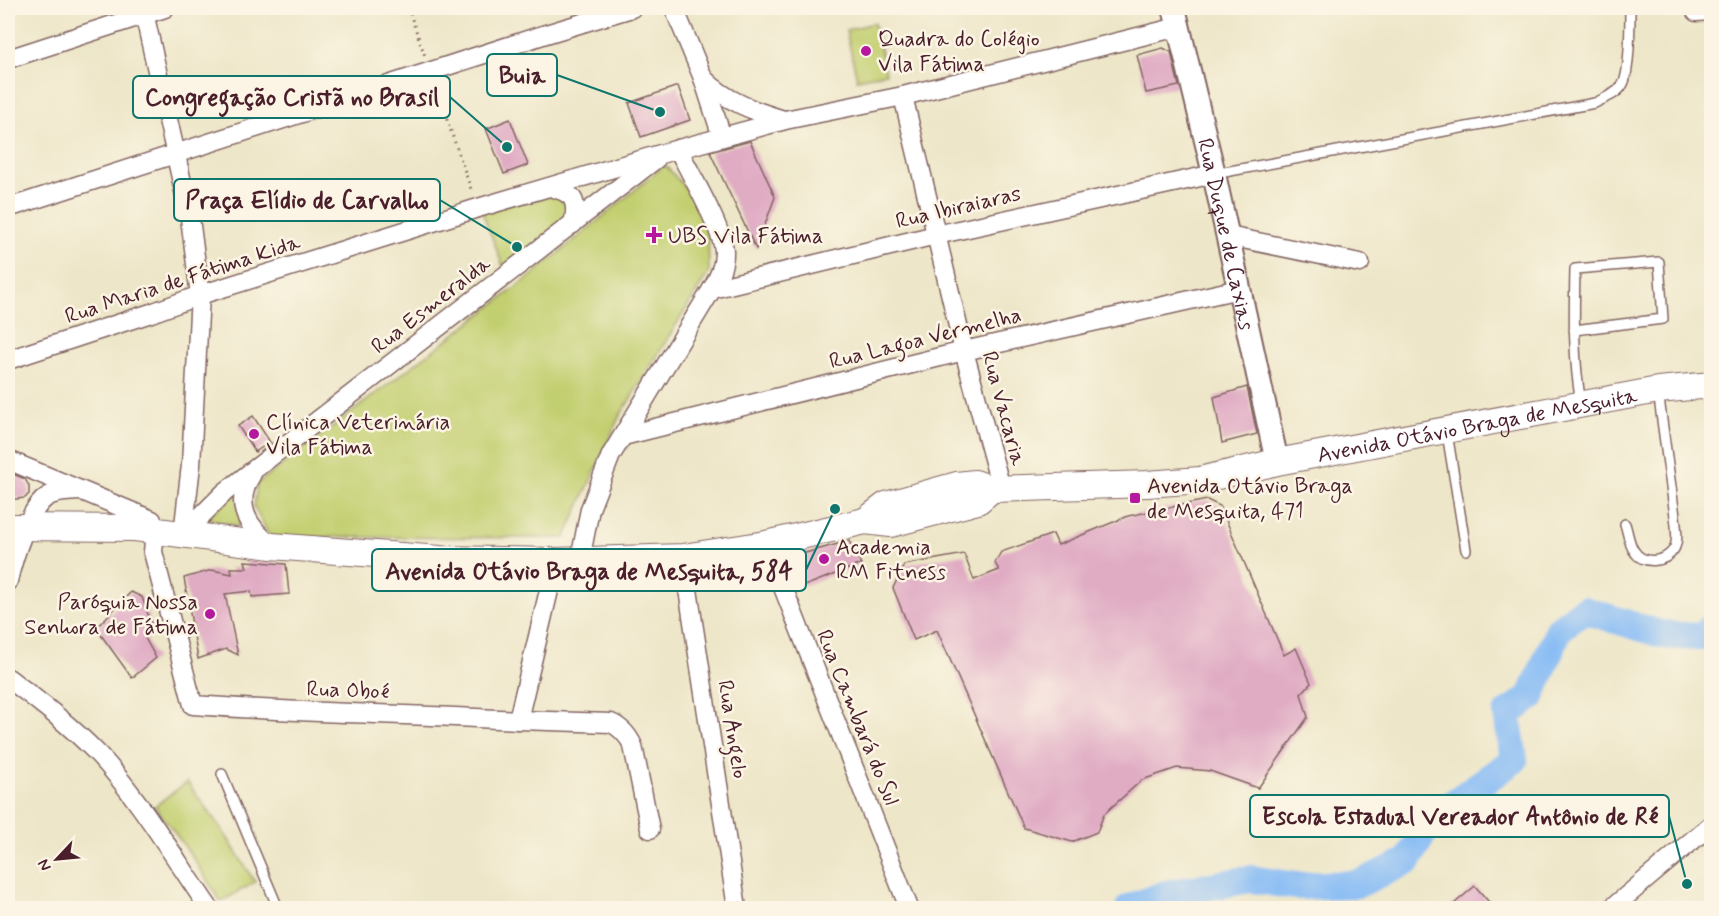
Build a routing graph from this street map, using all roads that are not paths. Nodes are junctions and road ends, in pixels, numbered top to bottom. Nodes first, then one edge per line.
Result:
1 (165, 8) edge
2 (632, 8) edge
3 (674, 8) edge
4 (1630, 8) edge
5 (144, 11) edge
6 (1176, 17) edge
7 (8, 59) edge
8 (703, 78) junction
9 (903, 96) junction
10 (785, 120) junction
11 (722, 137) junction
12 (671, 151) junction
13 (177, 153) junction
14 (1214, 174) junction
15 (551, 187) junction
16 (8, 208) edge
17 (573, 224) junction
18 (936, 235) junction
19 (1228, 236) junction
20 (1360, 263) dead end
21 (712, 289) junction
22 (1239, 289) junction
23 (200, 295) junction
24 (1574, 330) junction
25 (964, 351) junction
26 (8, 360) edge
27 (1712, 385) edge
28 (1658, 390) junction
29 (1581, 405) junction
30 (1446, 430) junction
31 (623, 436) junction
32 (8, 460) edge
33 (1277, 462) junction
34 (191, 465) junction
35 (254, 471) junction
36 (997, 489) junction
37 (84, 491) junction
38 (225, 492) junction
39 (1625, 524) dead end
40 (17, 527) edge
41 (155, 530) junction
42 (183, 534) junction
43 (766, 544) junction
44 (272, 546) junction
45 (1466, 550) dead end
46 (683, 557) junction
47 (568, 561) junction
48 (8, 581) edge
49 (8, 678) edge
50 (518, 720) junction
51 (222, 774) dead end
52 (1712, 824) edge
53 (650, 829) dead end
54 (209, 909) edge
55 (278, 909) edge
56 (738, 909) edge
57 (909, 909) edge
58 (1612, 909) edge

1 - 5 street
2 - 13 street
3 - 8 street
4 - 14 lane
5 - 7 street
5 - 13 street
6 - 9 street, Rua Maria de Fátima Kida
6 - 14 street, Rua Duque de Caxias
8 - 10 street, Rua Maria de Fátima Kida
8 - 11 street
9 - 10 street, Rua Maria de Fátima Kida
9 - 18 street, Rua Vacaria
10 - 11 street, Rua Maria de Fátima Kida
11 - 12 street, Rua Maria de Fátima Kida
12 - 15 street, Rua Maria de Fátima Kida
12 - 17 street, Rua Esmeralda
12 - 21 street
13 - 16 street
13 - 23 street
14 - 18 street, Rua Ibiraiaras
14 - 19 street, Rua Duque de Caxias
15 - 17 street
15 - 23 street, Rua Maria de Fátima Kida
17 - 35 street, Rua Esmeralda
18 - 21 street, Rua Ibiraiaras
18 - 25 street, Rua Vacaria
19 - 20 street
19 - 22 street, Rua Duque de Caxias
21 - 31 street
22 - 25 street, Rua Lagoa Vermelha
22 - 33 street, Rua Duque de Caxias
23 - 26 street, Rua Maria de Fátima Kida
23 - 34 street
24 - 24 lane
24 - 29 lane
25 - 31 street, Rua Lagoa Vermelha
25 - 36 street, Rua Vacaria
27 - 28 main road, Avenida Otávio Braga de Mesquita
28 - 29 main road, Avenida Otávio Braga de Mesquita
28 - 39 lane
29 - 30 main road, Avenida Otávio Braga de Mesquita
30 - 33 main road, Avenida Otávio Braga de Mesquita
30 - 45 lane
31 - 47 street
32 - 37 street
33 - 36 main road, Avenida Otávio Braga de Mesquita
34 - 38 street
34 - 42 street
35 - 38 street, Rua Esmeralda
35 - 44 street
36 - 43 main road, Avenida Otávio Braga de Mesquita
37 - 40 street
37 - 41 street
38 - 42 street, Rua Esmeralda
40 - 41 main road, Avenida Otávio Braga de Mesquita
40 - 48 street
41 - 42 main road, Avenida Otávio Braga de Mesquita
41 - 50 street, Rua Oboé
42 - 44 main road, Avenida Otávio Braga de Mesquita
43 - 46 main road, Avenida Otávio Braga de Mesquita
43 - 57 street, Rua Cambará do Sul
44 - 47 main road, Avenida Otávio Braga de Mesquita
46 - 47 main road, Avenida Otávio Braga de Mesquita
46 - 56 street, Rua Angelo
47 - 50 street
49 - 54 street
50 - 53 street
51 - 55 lane
52 - 58 street

